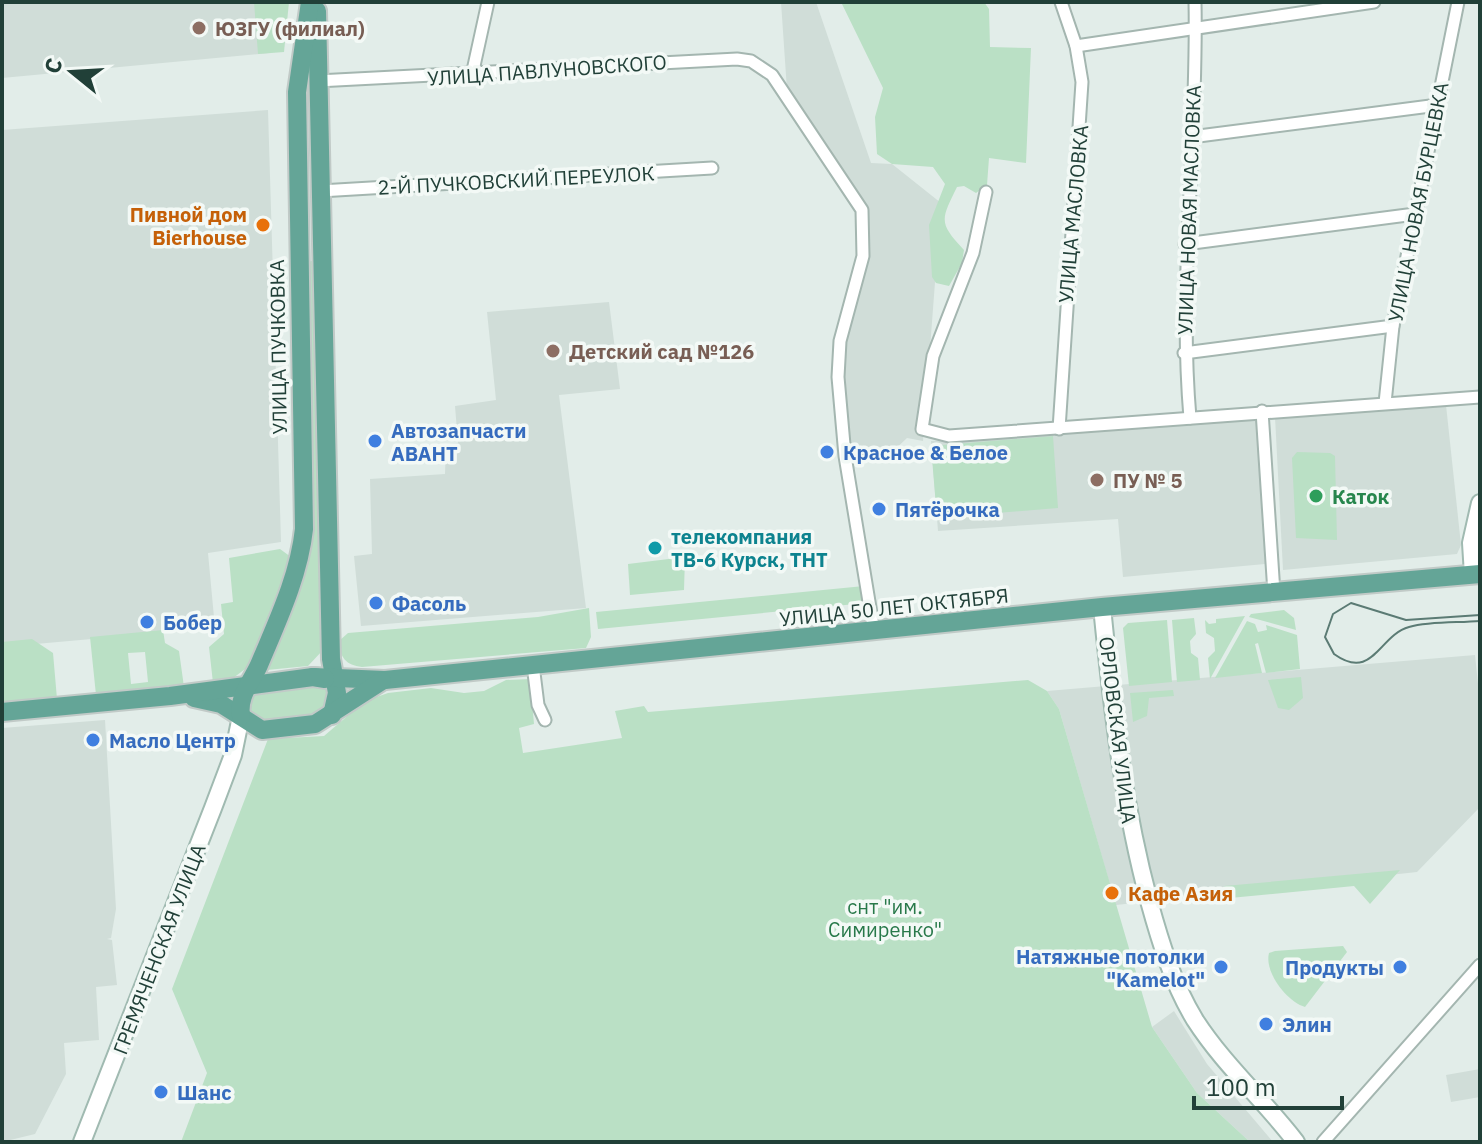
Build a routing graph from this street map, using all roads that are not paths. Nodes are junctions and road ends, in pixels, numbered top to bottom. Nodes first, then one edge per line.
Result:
1 (310, 2) edge
2 (317, 2) edge
3 (488, 2) edge
4 (1061, 2) edge
5 (1195, 2) edge
6 (1374, 2) edge
7 (1458, 2) edge
8 (1196, 29) junction
9 (1076, 46) junction
10 (311, 73) junction
11 (472, 75) junction
12 (1438, 105) junction
13 (1191, 137) junction
14 (712, 168) dead end
15 (320, 191) junction
16 (986, 192) dead end
17 (1415, 214) junction
18 (1185, 244) junction
19 (321, 251) junction
20 (299, 252) junction
21 (1393, 326) junction
22 (1184, 353) junction
23 (1480, 397) edge
24 (1385, 403) junction
25 (1262, 411) junction
26 (1190, 418) junction
27 (1059, 429) junction
28 (1480, 503) edge
29 (1476, 575) edge
30 (1274, 593) junction
31 (1102, 607) junction
32 (874, 632) junction
33 (533, 665) junction
34 (385, 680) junction
35 (250, 683) junction
36 (335, 684) junction
37 (170, 696) junction
38 (2, 712) edge
39 (332, 715) junction
40 (241, 716) junction
41 (545, 720) dead end
42 (262, 730) junction
43 (233, 755) junction
44 (1480, 965) edge
45 (82, 1142) edge
46 (1296, 1142) edge
47 (1323, 1142) edge

1 - 10 main road, УЛИЦА ПУЧКОВКА
2 - 10 main road, УЛИЦА ПУЧКОВКА
3 - 11 street
4 - 9 street, УЛИЦА МАСЛОВКА
5 - 8 street, УЛИЦА НОВАЯ МАСЛОВКА
6 - 8 street
7 - 12 street, УЛИЦА НОВАЯ БУРЦЕВКА
8 - 9 street
8 - 13 street, УЛИЦА НОВАЯ МАСЛОВКА
9 - 27 street, УЛИЦА МАСЛОВКА
10 - 11 street, УЛИЦА ПАВЛУНОВСКОГО
10 - 15 main road, УЛИЦА ПУЧКОВКА
10 - 20 main road, УЛИЦА ПУЧКОВКА
11 - 32 street, УЛИЦА ПАВЛУНОВСКОГО
12 - 13 street
12 - 17 street, УЛИЦА НОВАЯ БУРЦЕВКА
13 - 18 street, УЛИЦА НОВАЯ МАСЛОВКА
14 - 15 street, 2-Й ПУЧКОВСКИЙ ПЕРЕУЛОК
15 - 19 main road, УЛИЦА ПУЧКОВКА
16 - 27 street
17 - 18 street
17 - 21 street, УЛИЦА НОВАЯ БУРЦЕВКА
18 - 22 street, УЛИЦА НОВАЯ МАСЛОВКА
19 - 20 main road
19 - 36 main road, УЛИЦА ПУЧКОВКА
20 - 35 main road, УЛИЦА ПУЧКОВКА
21 - 22 street
21 - 24 street, УЛИЦА НОВАЯ БУРЦЕВКА
22 - 26 street, УЛИЦА НОВАЯ МАСЛОВКА
23 - 24 street
24 - 25 street
25 - 26 street
25 - 30 street
26 - 27 street
28 - 29 street
29 - 30 main road, УЛИЦА 50 ЛЕТ ОКТЯБРЯ
30 - 31 main road, УЛИЦА 50 ЛЕТ ОКТЯБРЯ
31 - 32 main road, УЛИЦА 50 ЛЕТ ОКТЯБРЯ
31 - 46 street, ОРЛОВСКАЯ УЛИЦА
32 - 33 main road, УЛИЦА 50 ЛЕТ ОКТЯБРЯ
33 - 34 main road, УЛИЦА 50 ЛЕТ ОКТЯБРЯ
33 - 41 street
34 - 36 main road, УЛИЦА 50 ЛЕТ ОКТЯБРЯ
34 - 39 main road
35 - 36 main road, УЛИЦА 50 ЛЕТ ОКТЯБРЯ
35 - 37 main road
35 - 40 main road, УЛИЦА ПУЧКОВКА
36 - 39 main road, УЛИЦА ПУЧКОВКА
37 - 38 main road
37 - 40 main road
39 - 42 main road
40 - 42 main road
40 - 43 street, ГРЕМЯЧЕНСКАЯ УЛИЦА
42 - 43 street
43 - 45 street, ГРЕМЯЧЕНСКАЯ УЛИЦА
44 - 47 street

